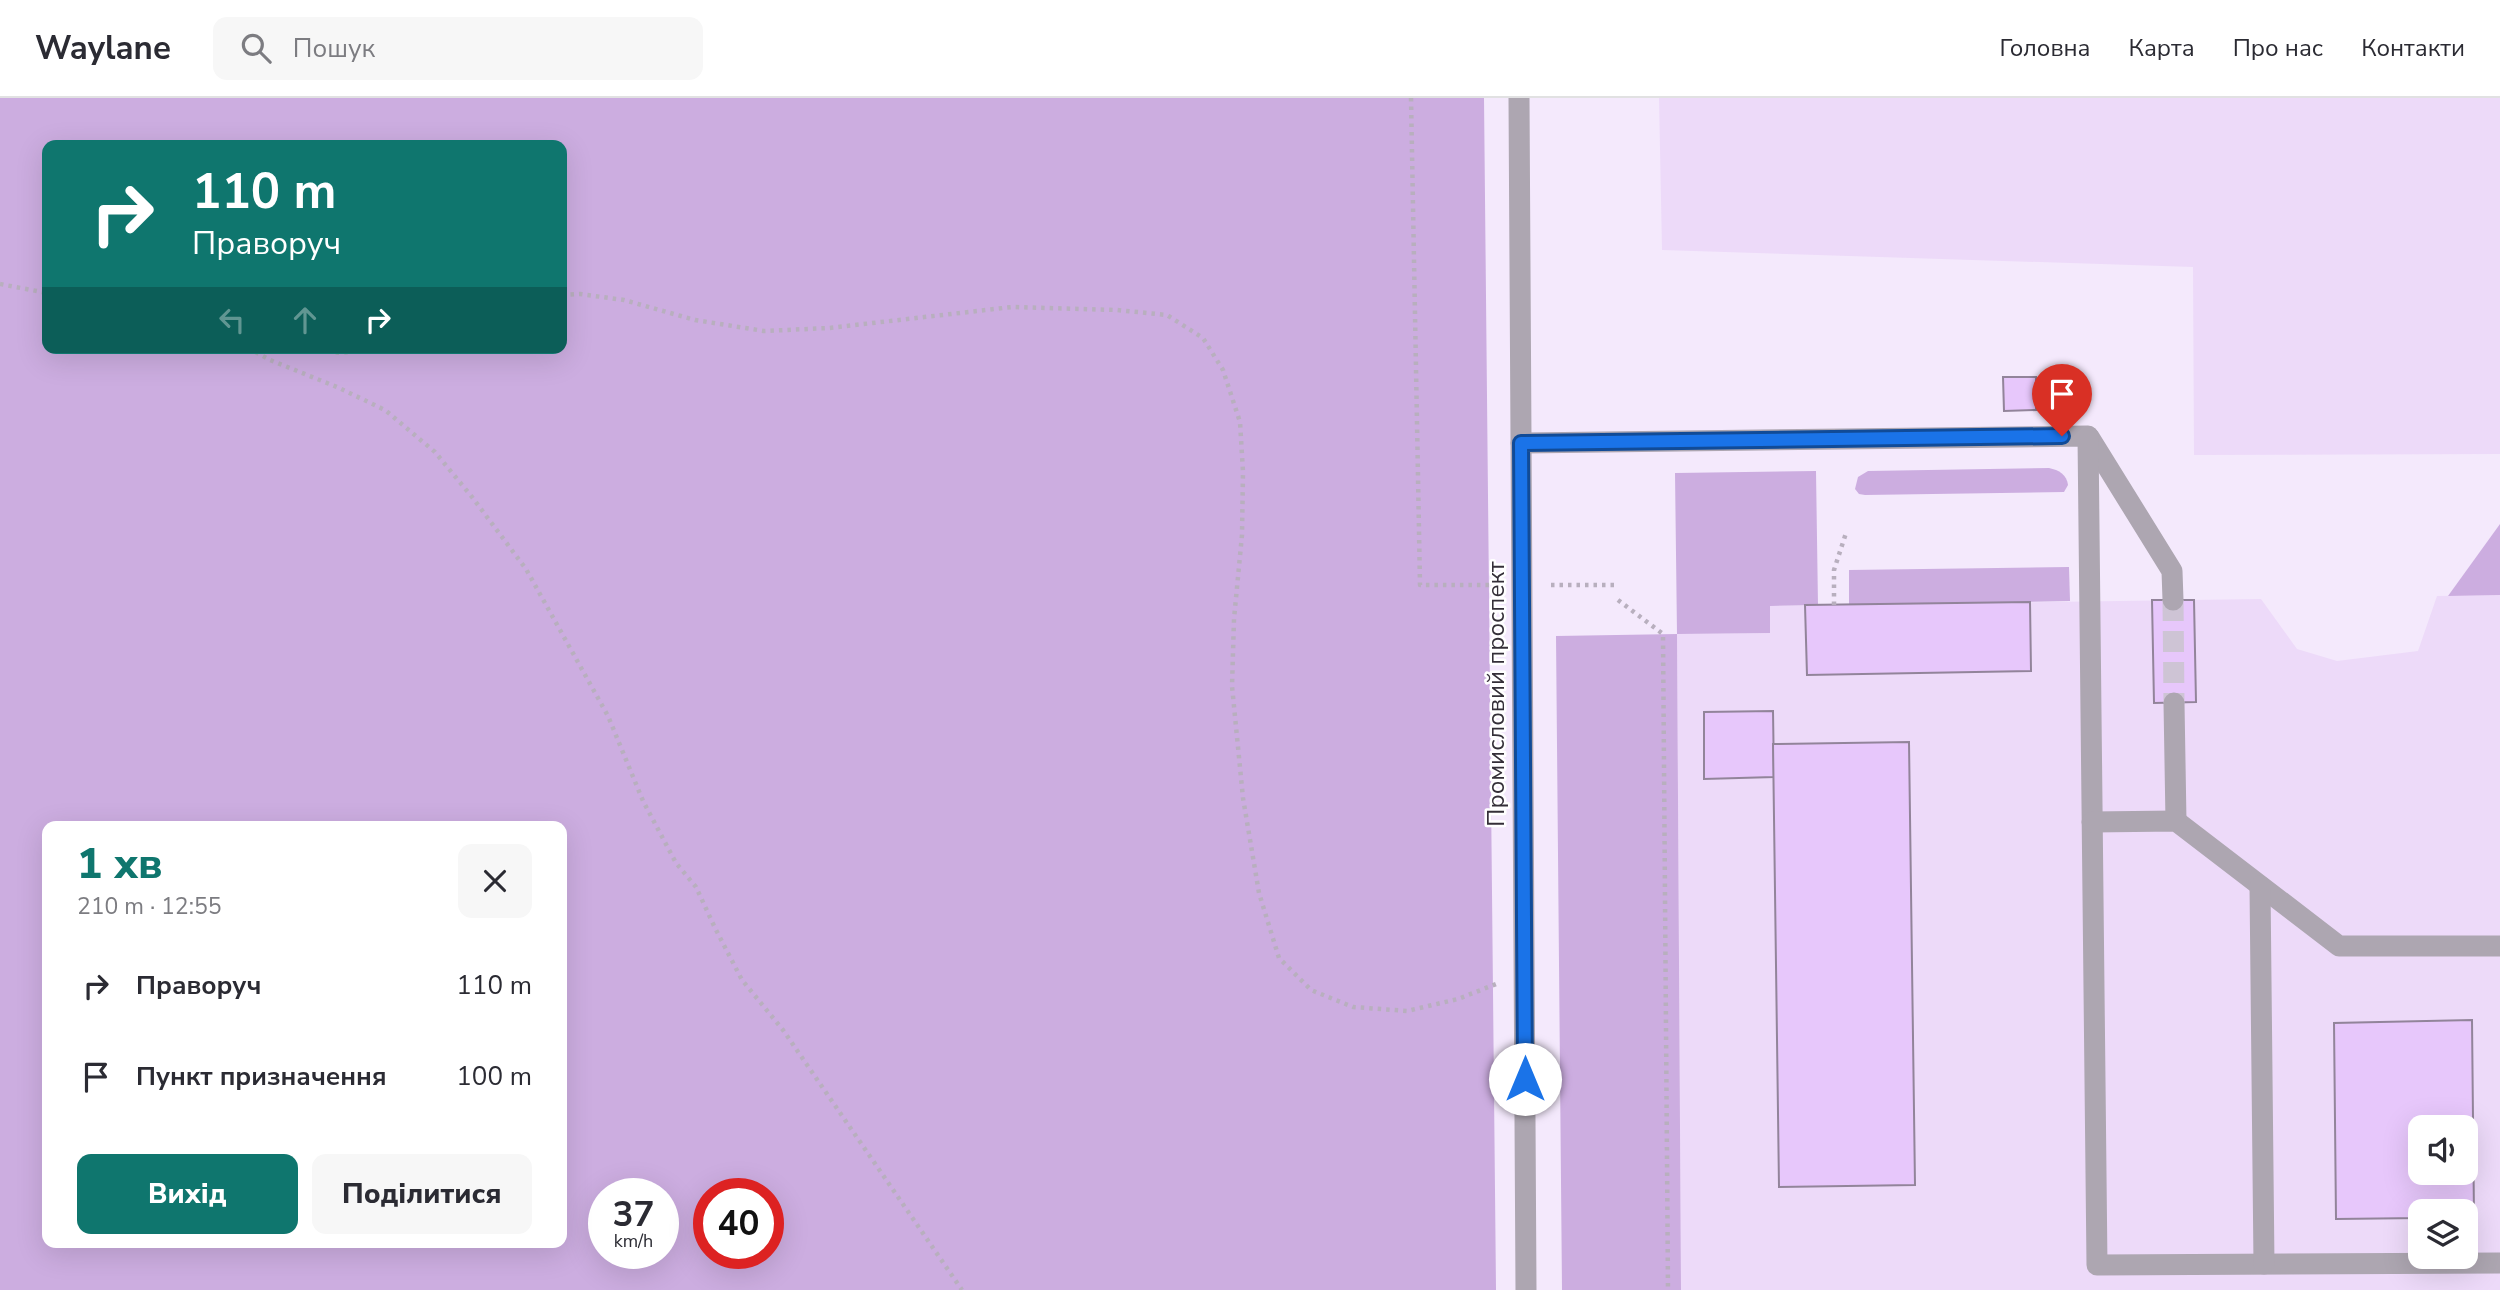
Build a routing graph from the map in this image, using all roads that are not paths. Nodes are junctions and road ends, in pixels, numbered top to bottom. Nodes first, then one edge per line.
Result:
1 (1519, 98) edge
2 (2088, 436) junction
3 (1521, 443) junction
4 (2173, 600) tunnel mouth
5 (2174, 703) tunnel mouth
6 (2176, 821) junction
7 (2092, 822) junction
8 (2260, 886) junction
9 (2500, 946) edge
10 (2500, 1263) edge
11 (2264, 1264) junction
12 (1526, 1290) edge

1 - 3 street, Промисловий проспект
2 - 3 street
2 - 4 street
2 - 7 street
3 - 12 street, Промисловий проспект
5 - 6 street
6 - 7 street
6 - 8 street
7 - 11 street
8 - 9 street
8 - 11 street
10 - 11 street

